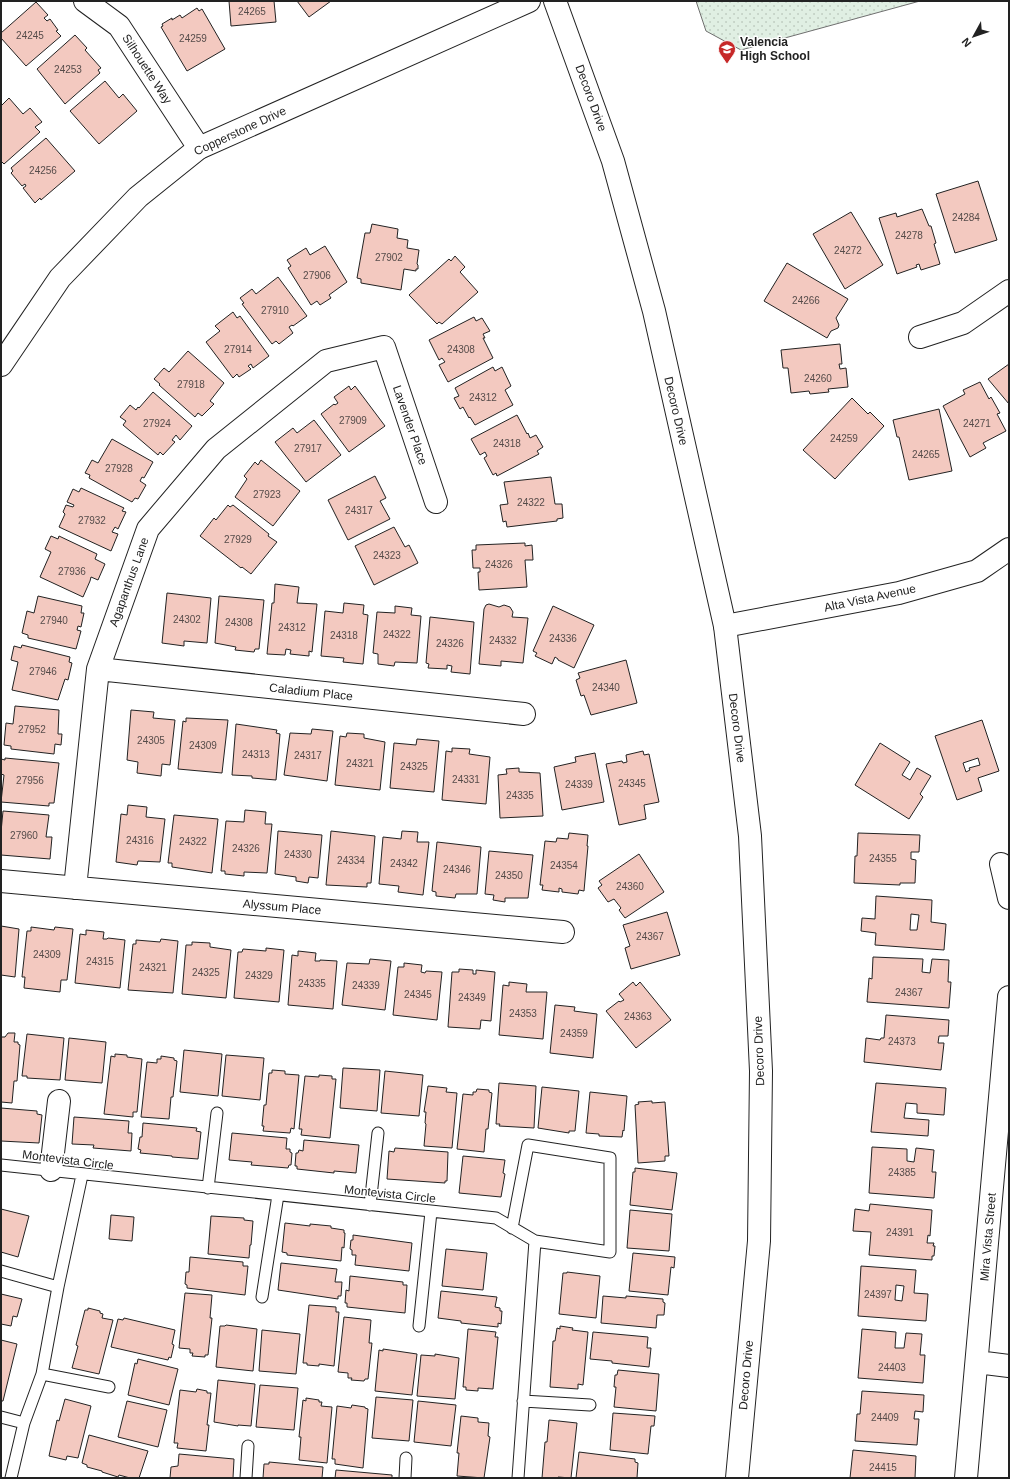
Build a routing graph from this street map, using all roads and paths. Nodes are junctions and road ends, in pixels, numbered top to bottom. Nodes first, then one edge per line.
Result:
1 (85, 1) edge
2 (529, 1) edge
3 (555, 1) edge
4 (199, 148) junction
5 (1009, 291) edge
6 (920, 337) dead end
7 (384, 347) joint
8 (1, 365) edge
9 (436, 502) dead end
10 (1009, 549) edge
11 (725, 626) junction
12 (98, 669) junction
13 (524, 714) dead end
14 (1001, 864) dead end
15 (1, 881) edge
16 (75, 888) junction
17 (1009, 898) edge
18 (563, 932) dead end
19 (1009, 997) edge
20 (59, 1101) dead end
21 (217, 1113) dead end
22 (378, 1134) dead end
23 (1, 1165) edge
24 (51, 1170) junction
25 (82, 1175) junction
26 (208, 1188) junction
27 (278, 1195) junction
28 (370, 1205) junction
29 (431, 1212) junction
30 (512, 1228) junction
31 (535, 1241) junction
32 (1, 1271) edge
33 (58, 1287) junction
34 (262, 1297) dead end
35 (419, 1326) dead end
36 (977, 1362) junction
37 (1009, 1366) edge
38 (42, 1374) junction
39 (109, 1387) dead end
40 (523, 1401) junction
41 (590, 1405) dead end
42 (1, 1417) edge
43 (24, 1423) junction
44 (248, 1446) dead end
45 (406, 1458) dead end
46 (12, 1478) edge
47 (246, 1478) edge
48 (404, 1478) edge
49 (518, 1478) edge
50 (737, 1478) edge
51 (966, 1478) edge

1 - 4 street, Silhouette Way
2 - 4 street, Copperstone Drive
3 - 11 street, Decoro Drive
4 - 8 street, Copperstone Drive
5 - 6 street
7 - 9 street, Lavender Place
7 - 12 street, Agapanthus Lane
10 - 11 street, Alta Vista Avenue
11 - 50 street, Decoro Drive
12 - 13 street, Caladium Place
12 - 16 street, Agapanthus Lane
14 - 17 street
15 - 16 street, Alyssum Place
16 - 18 street, Alyssum Place
19 - 36 street, Mira Vista Street
20 - 24 street
21 - 26 lane
22 - 28 lane
23 - 24 lane, Montevista Circle
24 - 25 lane, Montevista Circle
25 - 26 lane, Montevista Circle
25 - 33 lane
26 - 27 lane, Montevista Circle
27 - 28 lane, Montevista Circle
27 - 34 lane
28 - 29 lane, Montevista Circle
29 - 30 lane, Montevista Circle
29 - 35 lane
30 - 31 lane, Montevista Circle
30 - 31 lane
31 - 40 lane
32 - 33 lane
33 - 38 lane
36 - 37 street
36 - 51 street, Mira Vista Street
38 - 39 lane
38 - 43 lane
40 - 41 lane
40 - 49 lane
42 - 43 lane
43 - 46 lane
44 - 47 lane
45 - 48 lane

